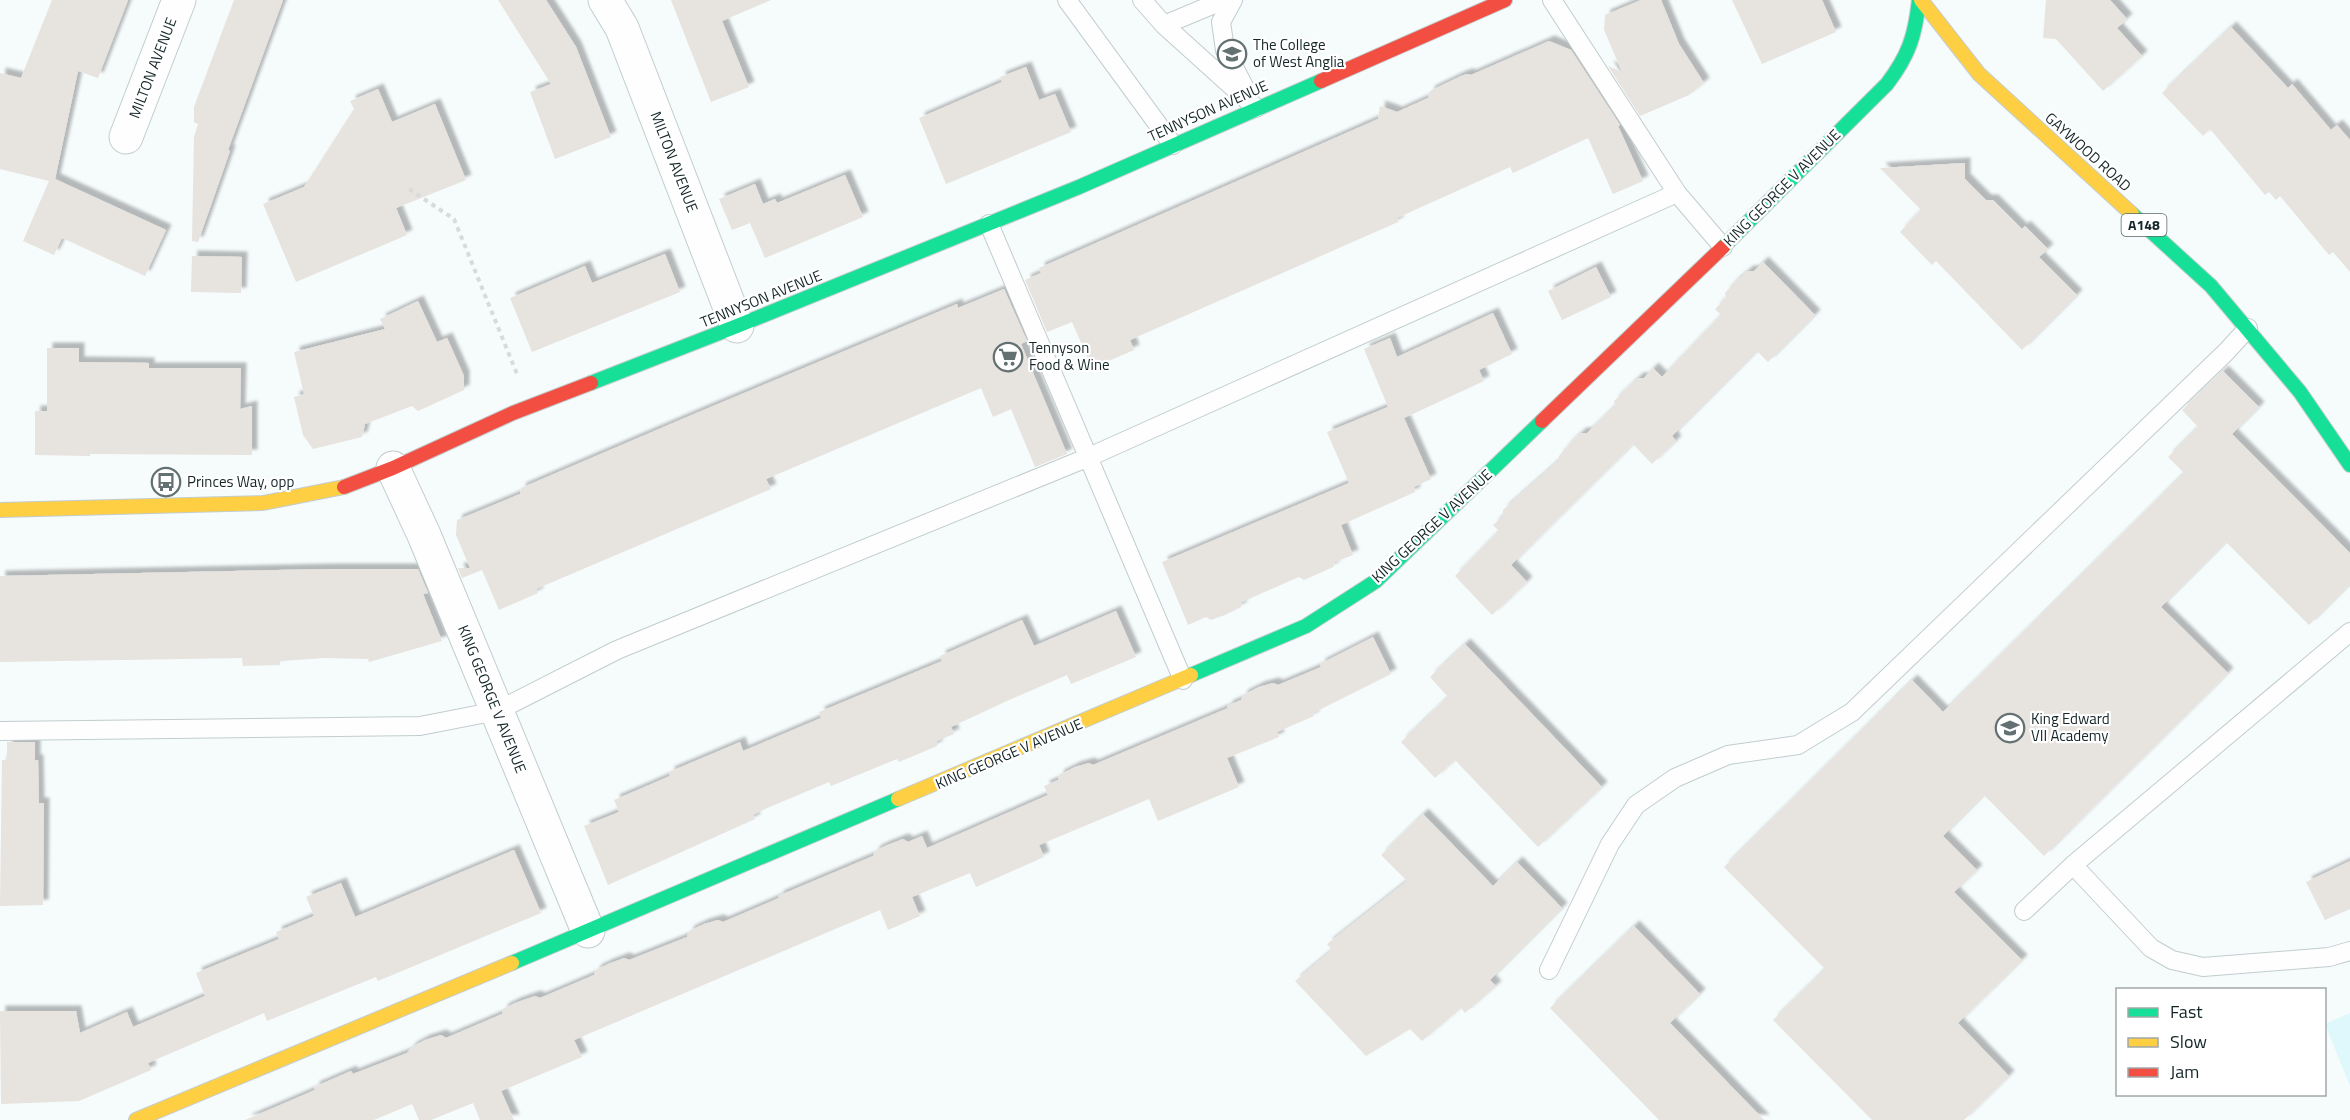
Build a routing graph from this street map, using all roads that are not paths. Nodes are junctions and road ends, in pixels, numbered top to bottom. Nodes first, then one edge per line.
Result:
1 (179, 0) edge
2 (605, 0) edge
3 (1067, 0) edge
4 (1142, 0) edge
5 (1224, 0) edge
6 (1233, 0) edge
7 (1505, 0) edge
8 (1552, 0) edge
9 (1920, 0) edge
10 (1164, 25) junction
11 (1256, 108) junction
12 (126, 137) dead end
13 (1173, 144) junction
14 (1677, 193) junction
15 (989, 224) junction
16 (1723, 247) junction
17 (737, 326) junction
18 (2248, 328) junction
19 (1089, 457) junction
20 (2350, 465) edge
21 (393, 468) junction
22 (0, 510) edge
23 (2350, 632) edge
24 (1183, 680) junction
25 (497, 711) junction
26 (0, 731) edge
27 (2073, 865) junction
28 (2024, 911) dead end
29 (588, 931) junction
30 (2350, 951) edge
31 (1549, 970) dead end
32 (136, 1120) edge

1 - 12 street, MILTON AVENUE
2 - 17 street, MILTON AVENUE
3 - 13 lane
4 - 10 lane
5 - 10 lane
6 - 11 lane
7 - 11 main road, TENNYSON AVENUE
8 - 14 lane
9 - 16 main road, KING GEORGE V AVENUE
9 - 18 main road, GAYWOOD ROAD / A148
10 - 11 lane
11 - 13 main road, TENNYSON AVENUE
13 - 15 main road, TENNYSON AVENUE
14 - 16 lane
14 - 19 lane
15 - 17 main road, TENNYSON AVENUE
15 - 19 lane
16 - 24 main road, KING GEORGE V AVENUE
17 - 21 main road, TENNYSON AVENUE
18 - 20 main road, GAYWOOD ROAD / A148
18 - 31 lane
19 - 24 lane
19 - 25 lane
21 - 22 main road, TENNYSON AVENUE
21 - 25 street, KING GEORGE V AVENUE
23 - 27 lane
24 - 29 main road, KING GEORGE V AVENUE
25 - 26 lane
25 - 29 street, KING GEORGE V AVENUE
27 - 28 lane
27 - 30 lane
29 - 32 main road, KING GEORGE V AVENUE

